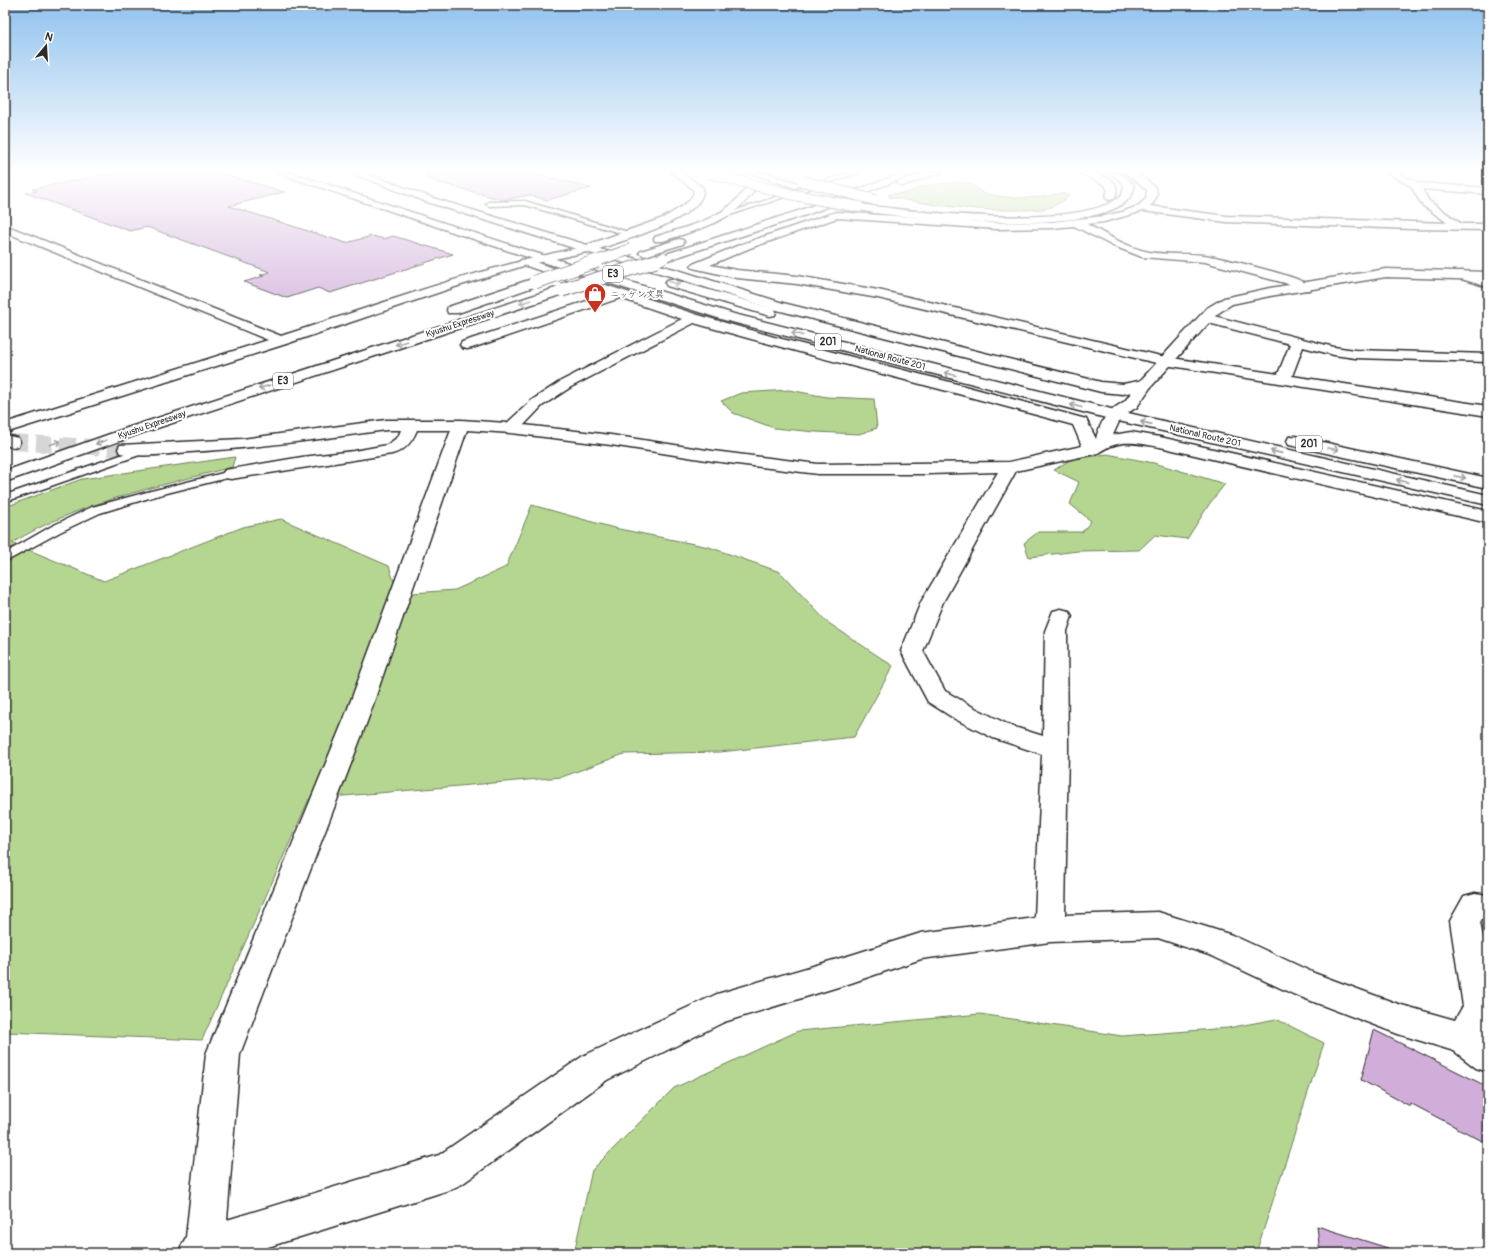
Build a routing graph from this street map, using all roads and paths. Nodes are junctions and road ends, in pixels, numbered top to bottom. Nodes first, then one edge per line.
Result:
1 (12, 231) edge
2 (458, 231) edge
3 (500, 231) edge
4 (528, 231) edge
5 (618, 231) edge
6 (639, 231) edge
7 (683, 231) edge
8 (714, 231) edge
9 (748, 231) edge
10 (790, 231) edge
11 (1092, 231) edge
12 (629, 234) junction
13 (587, 249) junction
14 (570, 252) junction
15 (545, 259) junction
16 (525, 262) junction
17 (698, 266) junction
18 (674, 273) junction
19 (1462, 275) junction
20 (1488, 276) edge
21 (539, 283) junction
22 (1488, 283) edge
23 (1306, 287) junction
24 (618, 294) junction
25 (439, 315) dead end
26 (693, 318) junction
27 (1206, 318) junction
28 (281, 341) junction
29 (358, 342) dead end
30 (1298, 342) junction
31 (467, 345) dead end
32 (1488, 358) edge
33 (1165, 361) junction
34 (1283, 379) junction
35 (1144, 385) junction
36 (1130, 404) junction
37 (1488, 411) edge
38 (1114, 415) junction
39 (411, 425) junction
40 (461, 425) junction
41 (511, 428) junction
42 (7, 437) edge
43 (1098, 445) junction
44 (126, 449) tunnel mouth
45 (144, 450) junction
46 (1009, 467) junction
47 (231, 474) joint
48 (5, 476) edge
49 (1488, 483) edge
50 (5, 499) edge
51 (1488, 500) edge
52 (1488, 517) edge
53 (5, 558) edge
54 (1061, 616) dead end
55 (1055, 749) junction
56 (1488, 908) edge
57 (1050, 929) junction
58 (1476, 1047) edge
59 (201, 1250) edge

1 - 28 main road
2 - 15 main road, National Route 201 / 201
3 - 14 main road, National Route 201 / 201
4 - 13 main road
5 - 12 lane
6 - 12 main road
7 - 21 main road, bridge
8 - 21 main road, Kyushu Expressway / E3
9 -> 48 main road, Kyushu Expressway / E3, bridge
10 - 17 main road
11 - 23 main road
12 - 13 main road
13 - 14 main road
13 - 18 main road
14 - 15 main road
14 -> 36 main road, National Route 201 / 201
15 - 16 main road
38 -> 15 main road, National Route 201 / 201
16 - 24 main road
16 - 28 main road
17 - 18 main road
17 - 33 main road
18 - 35 main road
19 - 20 main road
19 - 22 main road
19 - 23 main road
21 - 25 main road
21 - 29 main road, Kyushu Expressway / E3
23 - 27 main road
24 - 26 main road
24 - 31 main road
26 - 41 main road
26 - 43 main road
27 - 30 main road
27 - 33 main road
28 - 42 main road
30 - 32 main road
30 - 34 main road
33 - 34 main road
33 - 35 main road
34 - 37 main road
35 - 36 main road
36 - 38 main road
36 -> 49 main road, National Route 201 / 201
38 - 43 main road
51 -> 38 main road, National Route 201 / 201
39 - 40 main road
39 - 45 main road
39 - 47 main road
40 - 41 main road
40 - 59 main road
41 - 46 main road
43 - 46 main road
43 - 52 main road
44 - 45 main road
45 - 50 lane
46 - 55 main road
47 - 53 lane
54 - 55 main road
55 - 57 main road
56 - 58 main road
57 - 58 main road
57 - 59 main road

